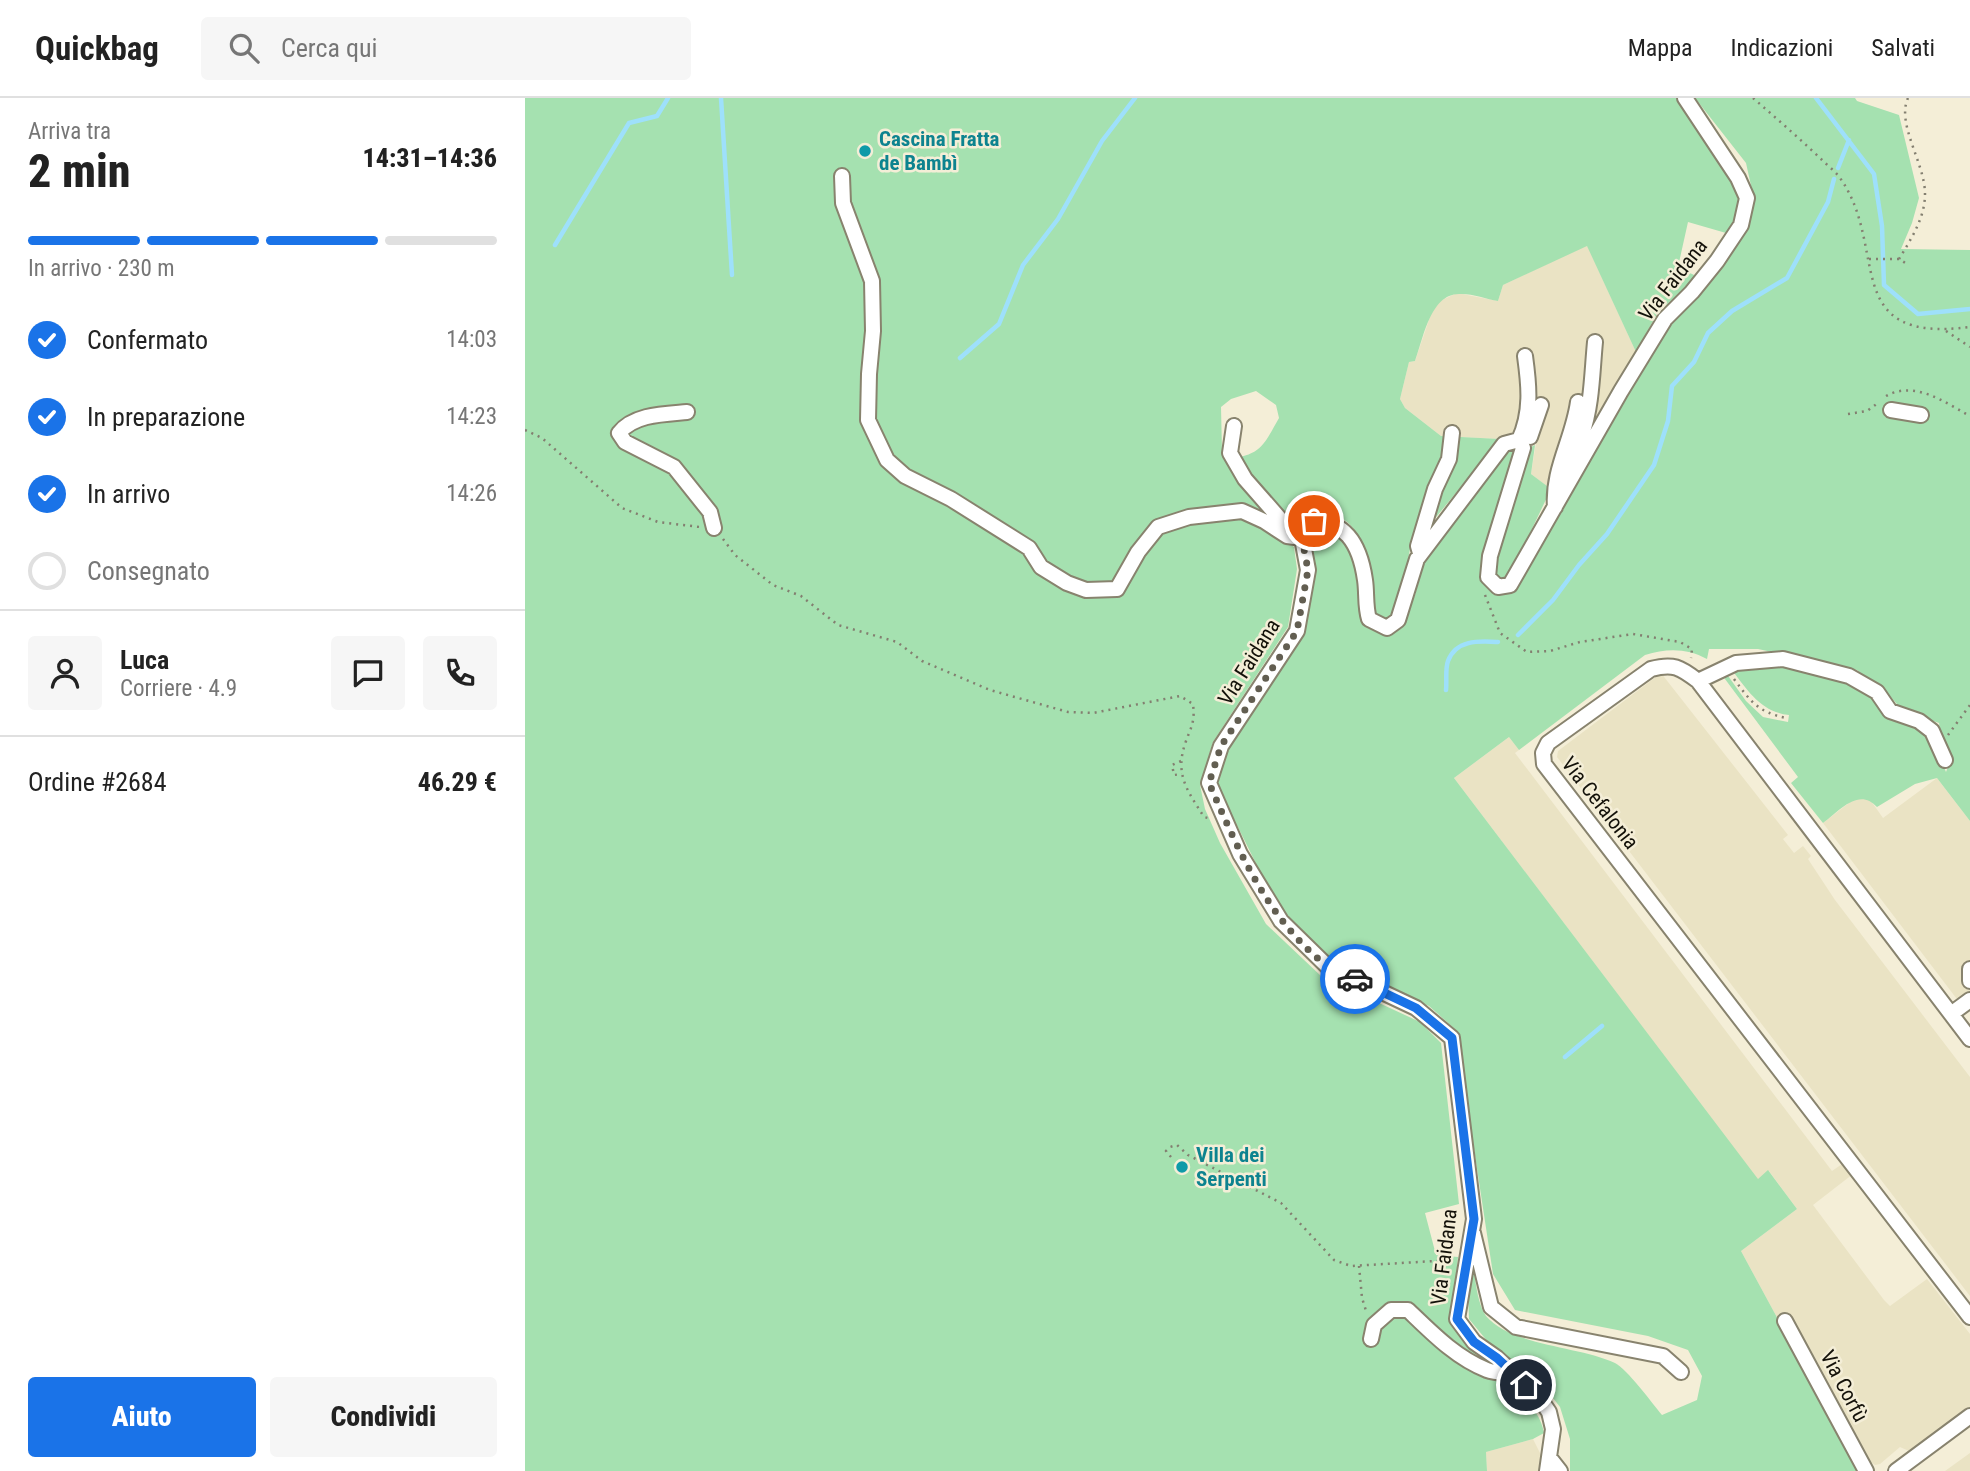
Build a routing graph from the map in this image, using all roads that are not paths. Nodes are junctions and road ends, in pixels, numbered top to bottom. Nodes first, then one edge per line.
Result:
1 (1685, 98) edge
2 (842, 176) dead end
3 (1595, 342) dead end
4 (1525, 355) dead end
5 (1578, 402) dead end
6 (1541, 405) dead end
7 (1886, 406) road end
8 (687, 412) dead end
9 (1921, 415) dead end
10 (1234, 426) dead end
11 (1451, 433) dead end
12 (1521, 444) junction
13 (1567, 489) junction
14 (1555, 507) junction
15 (714, 528) road end
16 (1302, 533) junction
17 (1420, 554) junction
18 (1698, 681) junction
19 (1944, 757) road end
20 (1970, 970) edge
21 (1970, 981) edge
22 (1970, 1000) edge
23 (1951, 1014) junction
24 (1970, 1039) edge
25 (1472, 1228) junction
26 (1970, 1317) edge
27 (1785, 1321) dead end
28 (1373, 1334) road end
29 (1681, 1372) dead end
30 (1514, 1374) junction
31 (1970, 1416) edge
32 (1552, 1434) junction
33 (1537, 1446) dead end
34 (1548, 1464) edge
35 (1560, 1471) edge
36 (1866, 1471) edge
37 (1896, 1471) edge

1 - 13 street, Via Faidana
2 - 16 street
3 - 13 street
4 - 12 street
5 - 14 street
6 - 12 street
7 - 9 street
8 - 15 street
10 - 16 street
11 - 17 street
12 - 14 street, Via Faidana
12 - 17 street
13 - 14 street, Via Faidana
16 - 17 street
16 - 25 street, Via Faidana
18 - 19 street
18 - 23 street, Via Cefalonia
18 - 26 street, Via Cefalonia
20 - 21 street
22 - 23 street
23 - 24 street, Via Cefalonia
25 - 29 street
25 - 30 street, Via Faidana
27 - 36 street, Via Corfù
28 - 30 street
30 - 32 street, Via Faidana
31 - 37 street
32 - 33 street
32 - 34 street, Via Faidana
34 - 35 street

